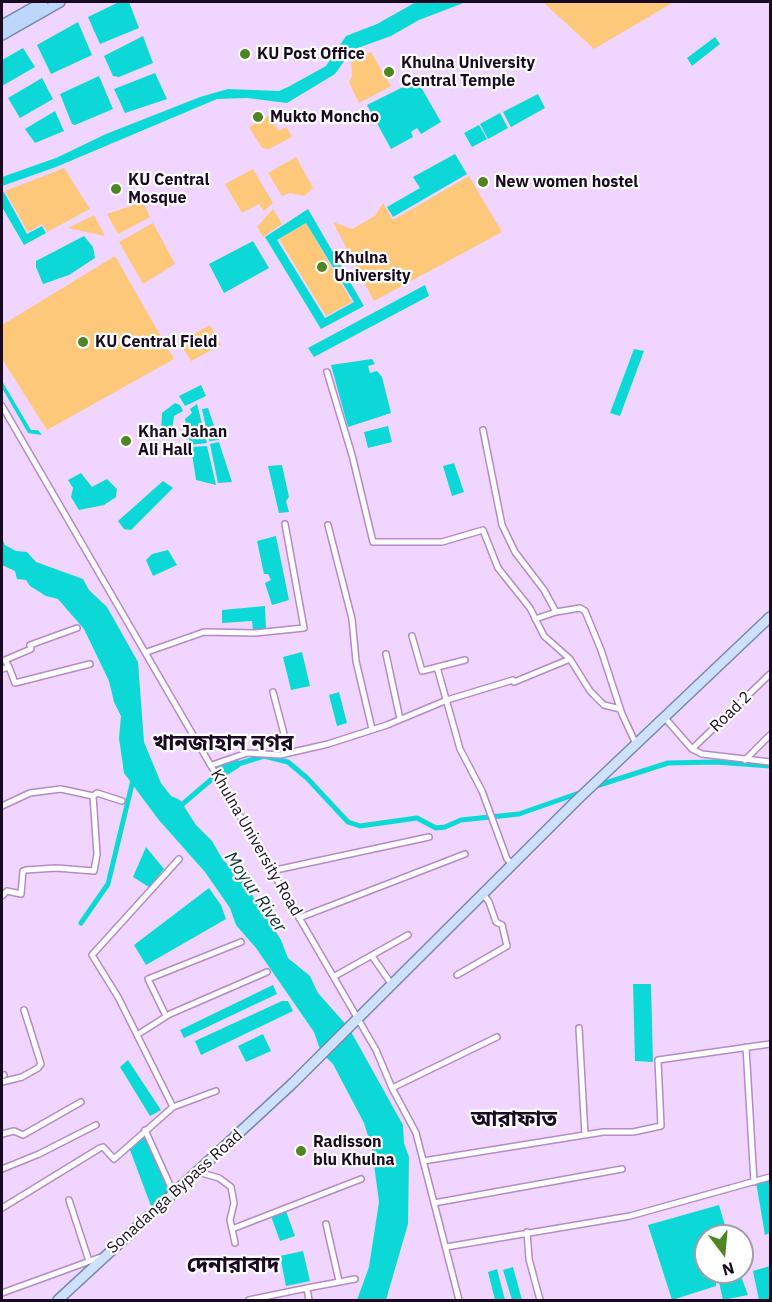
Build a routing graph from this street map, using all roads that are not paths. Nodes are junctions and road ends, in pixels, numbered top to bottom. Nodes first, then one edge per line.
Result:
1 (43, 2) edge
2 (60, 2) edge
3 (2, 26) edge
4 (2, 35) edge
5 (327, 372) dead end
6 (2, 406) edge
7 (483, 430) dead end
8 (285, 524) dead end
9 (328, 525) dead end
10 (556, 612) junction
11 (771, 617) edge
12 (535, 619) junction
13 (77, 628) dead end
14 (412, 636) dead end
15 (147, 652) junction
16 (386, 654) dead end
17 (570, 659) junction
18 (465, 660) dead end
19 (90, 664) dead end
20 (9, 667) junction
21 (437, 667) junction
22 (2, 669) edge
23 (771, 674) edge
24 (273, 692) dead end
25 (447, 700) junction
26 (620, 709) junction
27 (665, 718) junction
28 (400, 719) junction
29 (372, 729) junction
30 (771, 735) edge
31 (637, 745) junction
32 (692, 749) junction
33 (289, 753) junction
34 (745, 760) junction
35 (771, 762) edge
36 (212, 765) junction
37 (93, 796) junction
38 (122, 801) dead end
39 (2, 806) edge
40 (429, 837) dead end
41 (465, 854) dead end
42 (179, 859) dead end
43 (514, 866) junction
44 (271, 871) junction
45 (483, 894) junction
46 (2, 896) edge
47 (300, 918) junction
48 (408, 935) dead end
49 (241, 942) dead end
50 (372, 956) junction
51 (267, 972) dead end
52 (457, 975) dead end
53 (335, 976) junction
54 (392, 985) junction
55 (24, 1010) dead end
56 (166, 1016) junction
57 (355, 1020) junction
58 (579, 1028) dead end
59 (136, 1035) junction
60 (497, 1037) dead end
61 (771, 1044) edge
62 (746, 1047) junction
63 (2, 1082) edge
64 (392, 1088) junction
65 (216, 1090) dead end
66 (81, 1102) dead end
67 (173, 1107) junction
68 (96, 1125) dead end
69 (145, 1130) junction
70 (2, 1134) edge
71 (585, 1135) junction
72 (423, 1161) junction
73 (2, 1169) edge
74 (622, 1170) dead end
75 (198, 1172) junction
76 (771, 1177) edge
77 (361, 1179) dead end
78 (754, 1182) junction
79 (174, 1194) junction
80 (69, 1200) dead end
81 (434, 1203) junction
82 (2, 1208) edge
83 (326, 1224) dead end
84 (232, 1229) junction
85 (527, 1232) junction
86 (235, 1243) dead end
87 (446, 1247) junction
88 (106, 1255) junction
89 (89, 1261) junction
90 (355, 1279) dead end
91 (339, 1281) junction
92 (307, 1288) junction
93 (2, 1293) edge
94 (58, 1300) edge
95 (249, 1300) edge
96 (309, 1300) edge
97 (459, 1300) edge
98 (540, 1300) edge

1 - 3 highway
2 - 4 highway
5 - 12 street
6 - 15 street, Khulna University Road
7 - 10 street
8 - 15 street
9 - 29 street
10 - 12 street
10 - 26 street
11 - 27 main road, Sonadanga Bypass Road
12 - 17 street
13 - 20 street
14 - 21 street
15 - 36 street, Khulna University Road
16 - 28 street
17 - 25 street
17 - 26 street
18 - 21 street
19 - 20 street
20 - 22 street
21 - 25 street
23 - 32 street, Road 2
24 - 33 street
25 - 28 street
25 - 43 street
26 - 31 street
27 - 31 main road, Sonadanga Bypass Road
27 - 32 street
28 - 29 street
29 - 33 street
30 - 34 street
31 - 43 main road, Sonadanga Bypass Road
32 - 34 street
33 - 36 street
34 - 35 street
36 - 44 street, Khulna University Road
37 - 38 street
37 - 39 street
37 - 46 street
40 - 44 street
41 - 47 street
42 - 59 street
43 - 45 main road, Sonadanga Bypass Road
44 - 47 street, Khulna University Road
45 - 52 street
45 - 54 main road, Sonadanga Bypass Road
47 - 53 street, Khulna University Road
48 - 50 street
49 - 56 street
50 - 53 street
50 - 54 street
51 - 56 street
53 - 57 street, Khulna University Road
54 - 57 main road, Sonadanga Bypass Road
55 - 63 street
56 - 59 street
57 - 64 street, Khulna University Road
57 - 75 main road, Sonadanga Bypass Road
58 - 71 street
59 - 67 street
60 - 64 street
61 - 62 street
62 - 71 street
62 - 78 street
64 - 72 street, Khulna University Road
65 - 67 street
66 - 70 street
67 - 69 street
68 - 73 street
69 - 79 street
69 - 82 street
71 - 72 street
72 - 81 street, Khulna University Road
74 - 81 street
75 - 79 main road, Sonadanga Bypass Road
75 - 84 street
76 - 78 street
77 - 84 street
78 - 85 street
79 - 88 main road, Sonadanga Bypass Road
80 - 89 street
81 - 87 street, Khulna University Road
83 - 91 street
84 - 86 street
85 - 87 street
85 - 98 street
87 - 97 street, Khulna University Road
88 - 89 street
88 - 94 main road, Sonadanga Bypass Road
89 - 93 street
90 - 91 street
91 - 92 street
92 - 95 street
92 - 96 street

